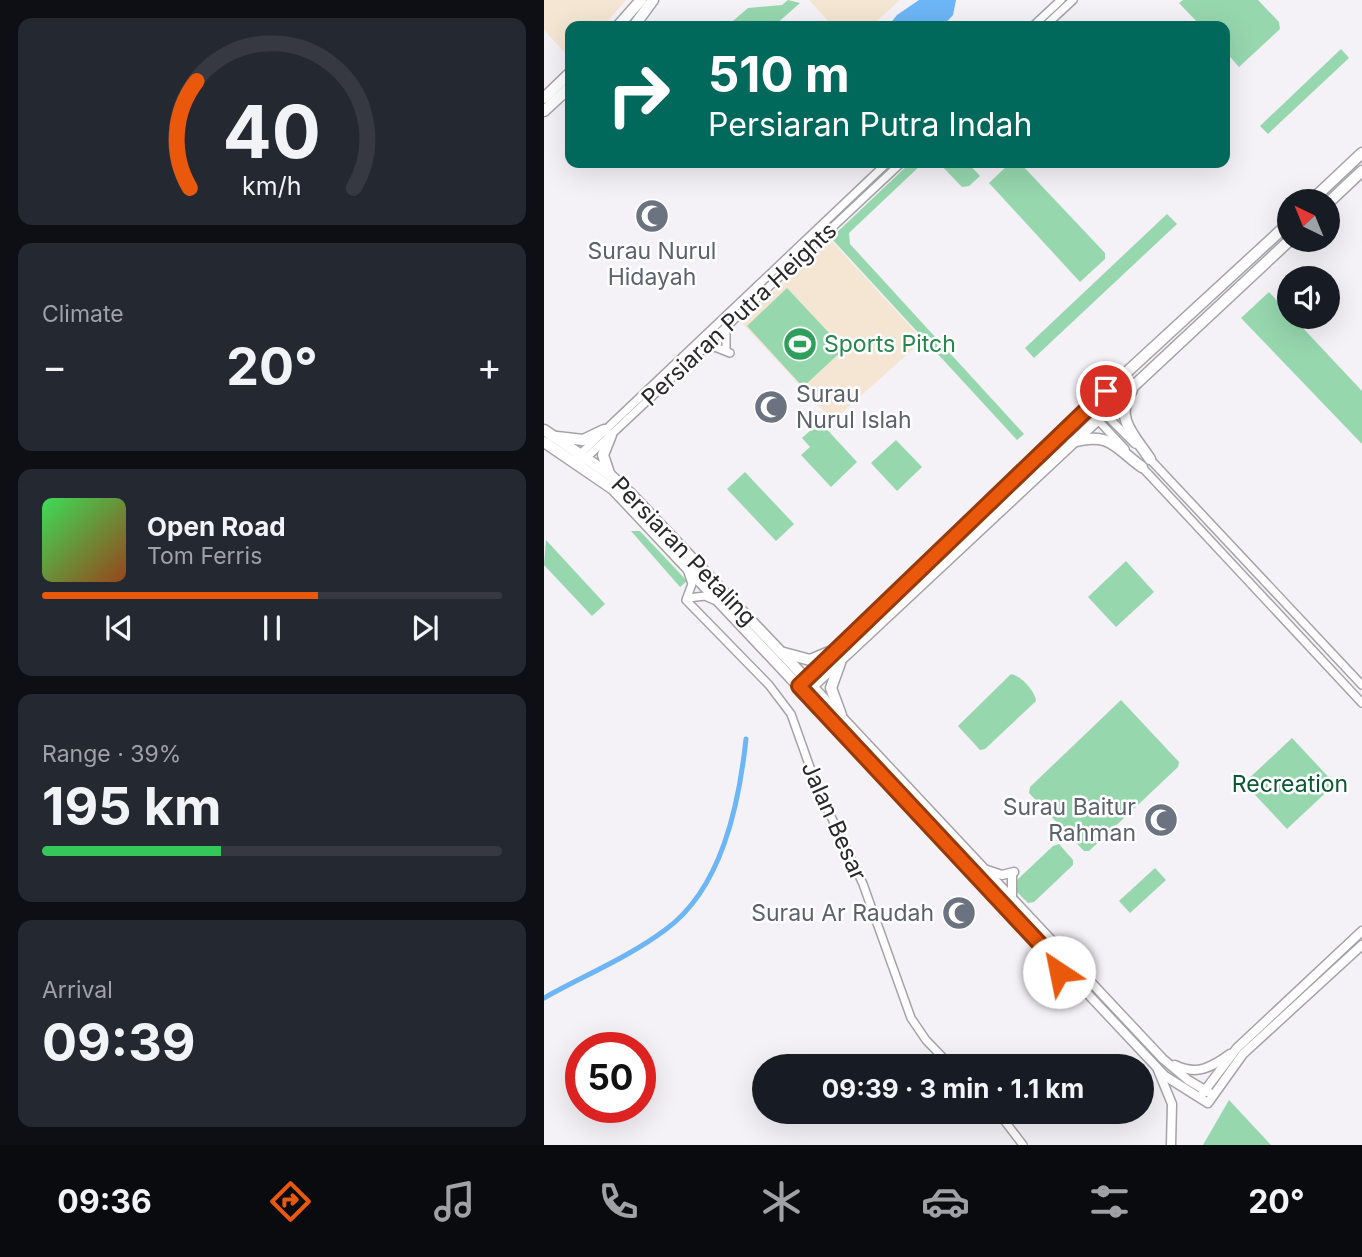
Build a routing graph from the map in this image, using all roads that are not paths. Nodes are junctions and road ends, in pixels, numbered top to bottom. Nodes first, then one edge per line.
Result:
1 (641, 0) edge
2 (653, 0) edge
3 (1061, 0) edge
4 (1073, 0) edge
5 (622, 21) edge
6 (638, 21) edge
7 (1038, 21) edge
8 (1050, 21) edge
9 (565, 78) edge
10 (565, 92) edge
11 (544, 97) edge
12 (544, 111) edge
13 (1362, 153) edge
14 (882, 168) edge
15 (896, 168) edge
16 (1362, 171) edge
17 (1362, 180) edge
18 (1346, 185) junction
19 (1324, 189) edge
20 (1340, 191) edge
21 (1277, 234) edge
22 (1277, 252) edge
23 (728, 323) junction
24 (697, 353) junction
25 (1143, 376) junction
26 (1121, 377) junction
27 (1099, 414) junction
28 (607, 432) junction
29 (546, 435) edge
30 (1055, 439) junction
31 (1071, 443) junction
32 (1150, 459) junction
33 (578, 460) junction
34 (1142, 467) junction
35 (1021, 473) junction
36 (609, 474) junction
37 (1030, 483) junction
38 (981, 512) junction
39 (1206, 518) junction
40 (987, 523) junction
41 (1206, 535) junction
42 (686, 568) junction
43 (688, 598) junction
44 (722, 606) junction
45 (842, 650) junction
46 (780, 651) junction
47 (1362, 685) edge
48 (806, 686) junction
49 (1362, 703) edge
50 (841, 715) junction
51 (984, 869) junction
52 (1012, 899) junction
53 (1362, 930) edge
54 (1362, 945) edge
55 (1054, 959) junction
56 (1090, 996) junction
57 (1237, 1048) junction
58 (939, 1054) edge
59 (1163, 1059) junction
60 (1155, 1066) junction
61 (1206, 1097) junction
62 (1007, 1124) edge
63 (1023, 1145) edge
64 (1171, 1145) edge

1 - 5 main road
2 - 6 main road
3 - 7 street
4 - 8 street
9 - 11 main road
10 - 12 main road
13 - 19 main road
14 - 28 street, Persiaran Putra Heights
15 - 23 street, Persiaran Putra Heights
16 - 18 main road
17 - 18 main road
18 - 20 main road
21 - 26 main road
22 - 25 main road
23 - 24 street, Persiaran Putra Heights
23 - 24 street
24 - 28 street, Persiaran Putra Heights
25 - 27 main road
25 - 32 main road
26 - 27 main road
26 - 30 main road
27 - 30 main road
27 - 31 main road
27 - 32 street
27 - 34 street
28 - 29 main road
28 - 33 street, Persiaran Putra Heights
28 - 36 main road
29 - 33 main road, Persiaran Petaling
30 - 35 main road
31 - 34 main road
31 - 37 main road
32 - 39 street
33 - 36 main road, Persiaran Petaling
33 - 42 main road, Persiaran Petaling
34 - 41 street
35 - 37 main road
35 - 38 main road
36 - 46 main road, Persiaran Petaling
37 - 40 main road
38 - 40 main road
38 - 45 main road
39 - 41 street
39 - 47 street
40 - 45 main road
41 - 49 street
42 - 43 street
42 - 44 main road, Persiaran Petaling
43 - 44 street
43 - 58 street, Jalan Besar
44 - 48 main road, Persiaran Petaling
45 - 46 main road
45 - 48 main road
45 - 50 main road
46 - 48 main road, Persiaran Petaling
48 - 50 main road
48 - 55 main road
50 - 51 main road
51 - 52 main road
51 - 52 main road
52 - 59 main road
53 - 57 main road
54 - 61 main road
55 - 56 main road
55 - 56 main road
56 - 60 main road
57 - 59 main road
57 - 61 main road
59 - 61 main road
60 - 61 main road
60 - 64 main road
62 - 63 street

